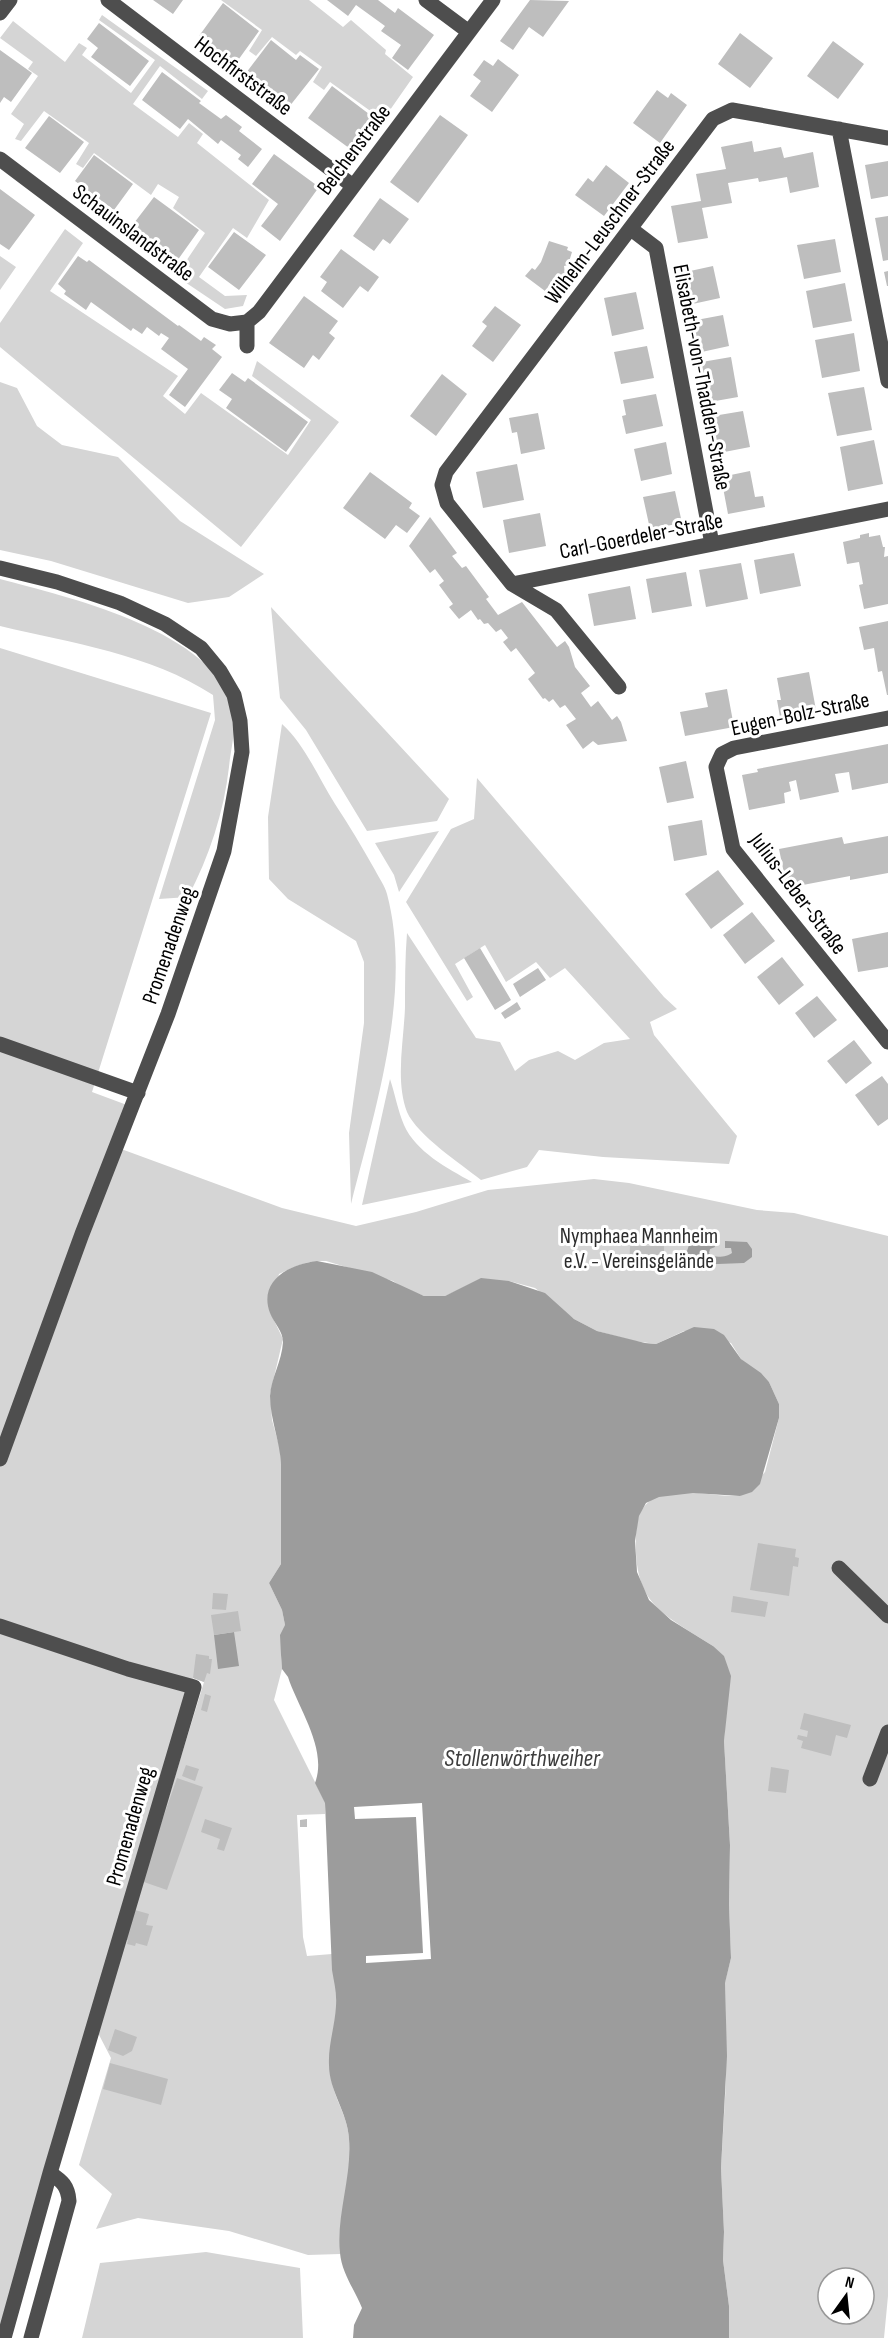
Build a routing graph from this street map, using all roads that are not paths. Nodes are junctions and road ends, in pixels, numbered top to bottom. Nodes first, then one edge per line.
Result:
1 (10, 0) edge
2 (108, 0) edge
3 (426, 0) edge
4 (493, 0) edge
5 (0, 13) edge
6 (469, 32) junction
7 (839, 129) junction
8 (888, 138) edge
9 (0, 159) edge
10 (354, 186) junction
11 (632, 229) junction
12 (247, 322) junction
13 (247, 346) dead end
14 (888, 381) edge
15 (888, 509) edge
16 (712, 544) junction
17 (0, 568) edge
18 (512, 584) junction
19 (619, 687) dead end
20 (888, 718) edge
21 (722, 754) joint
22 (888, 1041) edge
23 (0, 1044) edge
24 (138, 1093) junction
25 (0, 1459) edge
26 (839, 1568) dead end
27 (888, 1616) edge
28 (0, 1626) edge
29 (888, 1732) edge
30 (870, 1779) dead end
31 (50, 2173) junction
32 (4, 2338) edge
33 (31, 2338) edge

1 - 5 street
2 - 10 street, Hochfirststraße
3 - 6 street
4 - 6 street, Belchenstraße
6 - 10 street, Belchenstraße
7 - 8 street, Wilhelm-Leuschner-Straße
7 - 11 street, Wilhelm-Leuschner-Straße
7 - 14 street
9 - 12 street, Schauinslandstraße
10 - 12 street, Belchenstraße
11 - 16 street, Elisabeth-von-Thadden-Straße
11 - 18 street, Wilhelm-Leuschner-Straße
12 - 13 street
15 - 16 street, Carl-Goerdeler-Straße
16 - 18 street, Carl-Goerdeler-Straße
17 - 24 street, Promenadenweg
18 - 19 street
20 - 21 street, Eugen-Bolz-Straße
21 - 22 street, Julius-Leber-Straße
23 - 24 street
24 - 25 street, Promenadenweg
26 - 27 street
28 - 31 street, Promenadenweg
29 - 30 street
31 - 32 street, Promenadenweg
31 - 33 street

